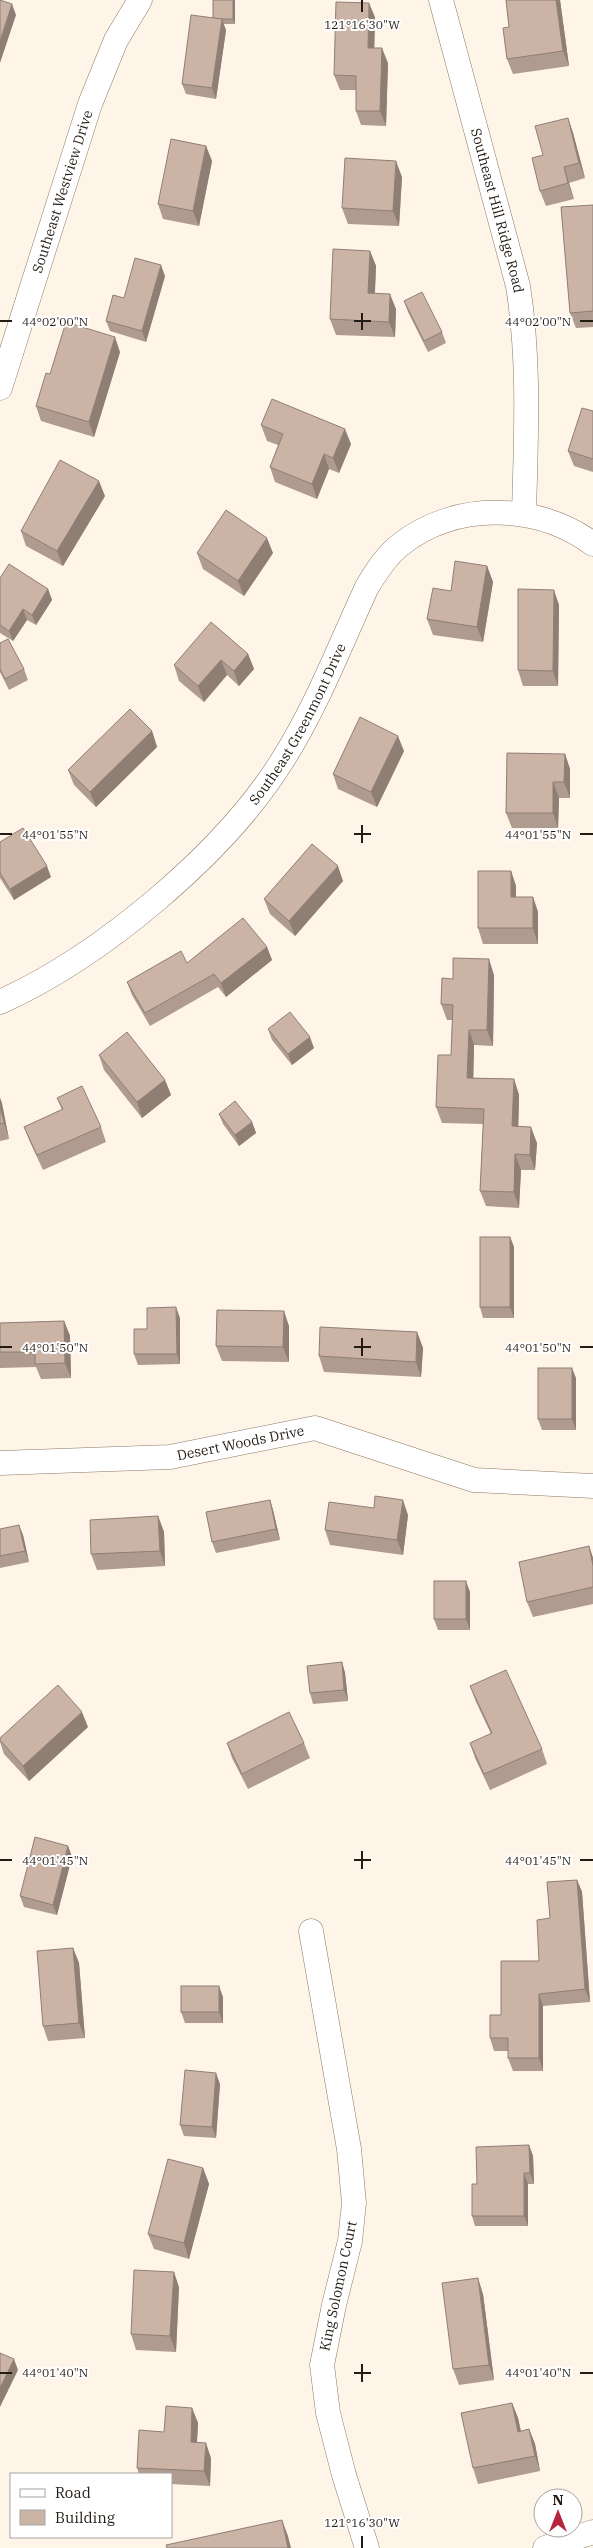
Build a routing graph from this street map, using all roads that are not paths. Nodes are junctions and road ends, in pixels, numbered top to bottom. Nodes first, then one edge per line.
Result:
1 (140, 0) edge
2 (441, 0) edge
3 (0, 388) edge
4 (524, 514) junction
5 (593, 544) edge
6 (0, 1002) edge
7 (0, 1463) edge
8 (593, 1486) edge
9 (311, 1931) dead end
10 (593, 2532) edge
11 (367, 2548) edge
12 (545, 2548) edge

1 - 3 street, Southeast Westview Drive
2 - 4 street, Southeast Hill Ridge Road
4 - 5 street, Southeast Greenmont Drive
4 - 6 street, Southeast Greenmont Drive
7 - 8 street, Desert Woods Drive
9 - 11 street, King Solomon Court
10 - 12 street

